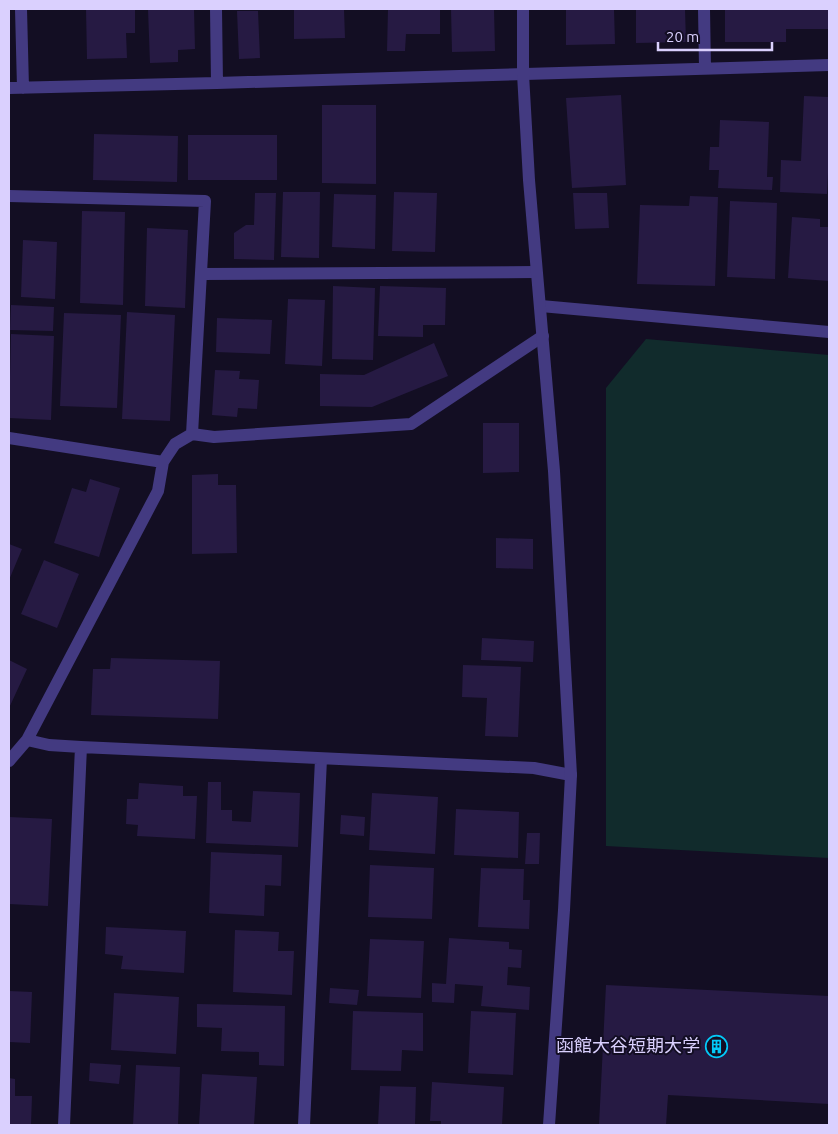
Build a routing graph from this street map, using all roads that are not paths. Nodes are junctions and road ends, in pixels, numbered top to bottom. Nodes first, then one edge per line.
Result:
1 (22, 9) edge
2 (216, 9) edge
3 (523, 9) edge
4 (704, 9) edge
5 (829, 65) edge
6 (705, 68) junction
7 (523, 74) junction
8 (217, 83) junction
9 (9, 88) edge
10 (23, 88) junction
11 (9, 196) edge
12 (536, 272) junction
13 (201, 274) junction
14 (541, 306) junction
15 (829, 332) edge
16 (543, 336) junction
17 (192, 434) junction
18 (9, 438) edge
19 (163, 462) junction
20 (27, 740) junction
21 (81, 747) junction
22 (322, 759) junction
23 (9, 761) edge
24 (571, 775) junction
25 (64, 1125) edge
26 (304, 1125) edge
27 (549, 1125) edge

1 - 10 street
2 - 8 street
3 - 7 street
4 - 6 street
5 - 6 street
6 - 7 street
7 - 8 street
7 - 12 street
8 - 10 street
9 - 10 street
11 - 13 street
12 - 13 street
12 - 14 street
13 - 17 street
14 - 15 street
14 - 16 street
16 - 17 street
16 - 24 street
17 - 19 street
18 - 19 street
19 - 20 street
20 - 21 street
20 - 23 street
21 - 22 street
21 - 25 street
22 - 24 street
22 - 26 street
24 - 27 street

